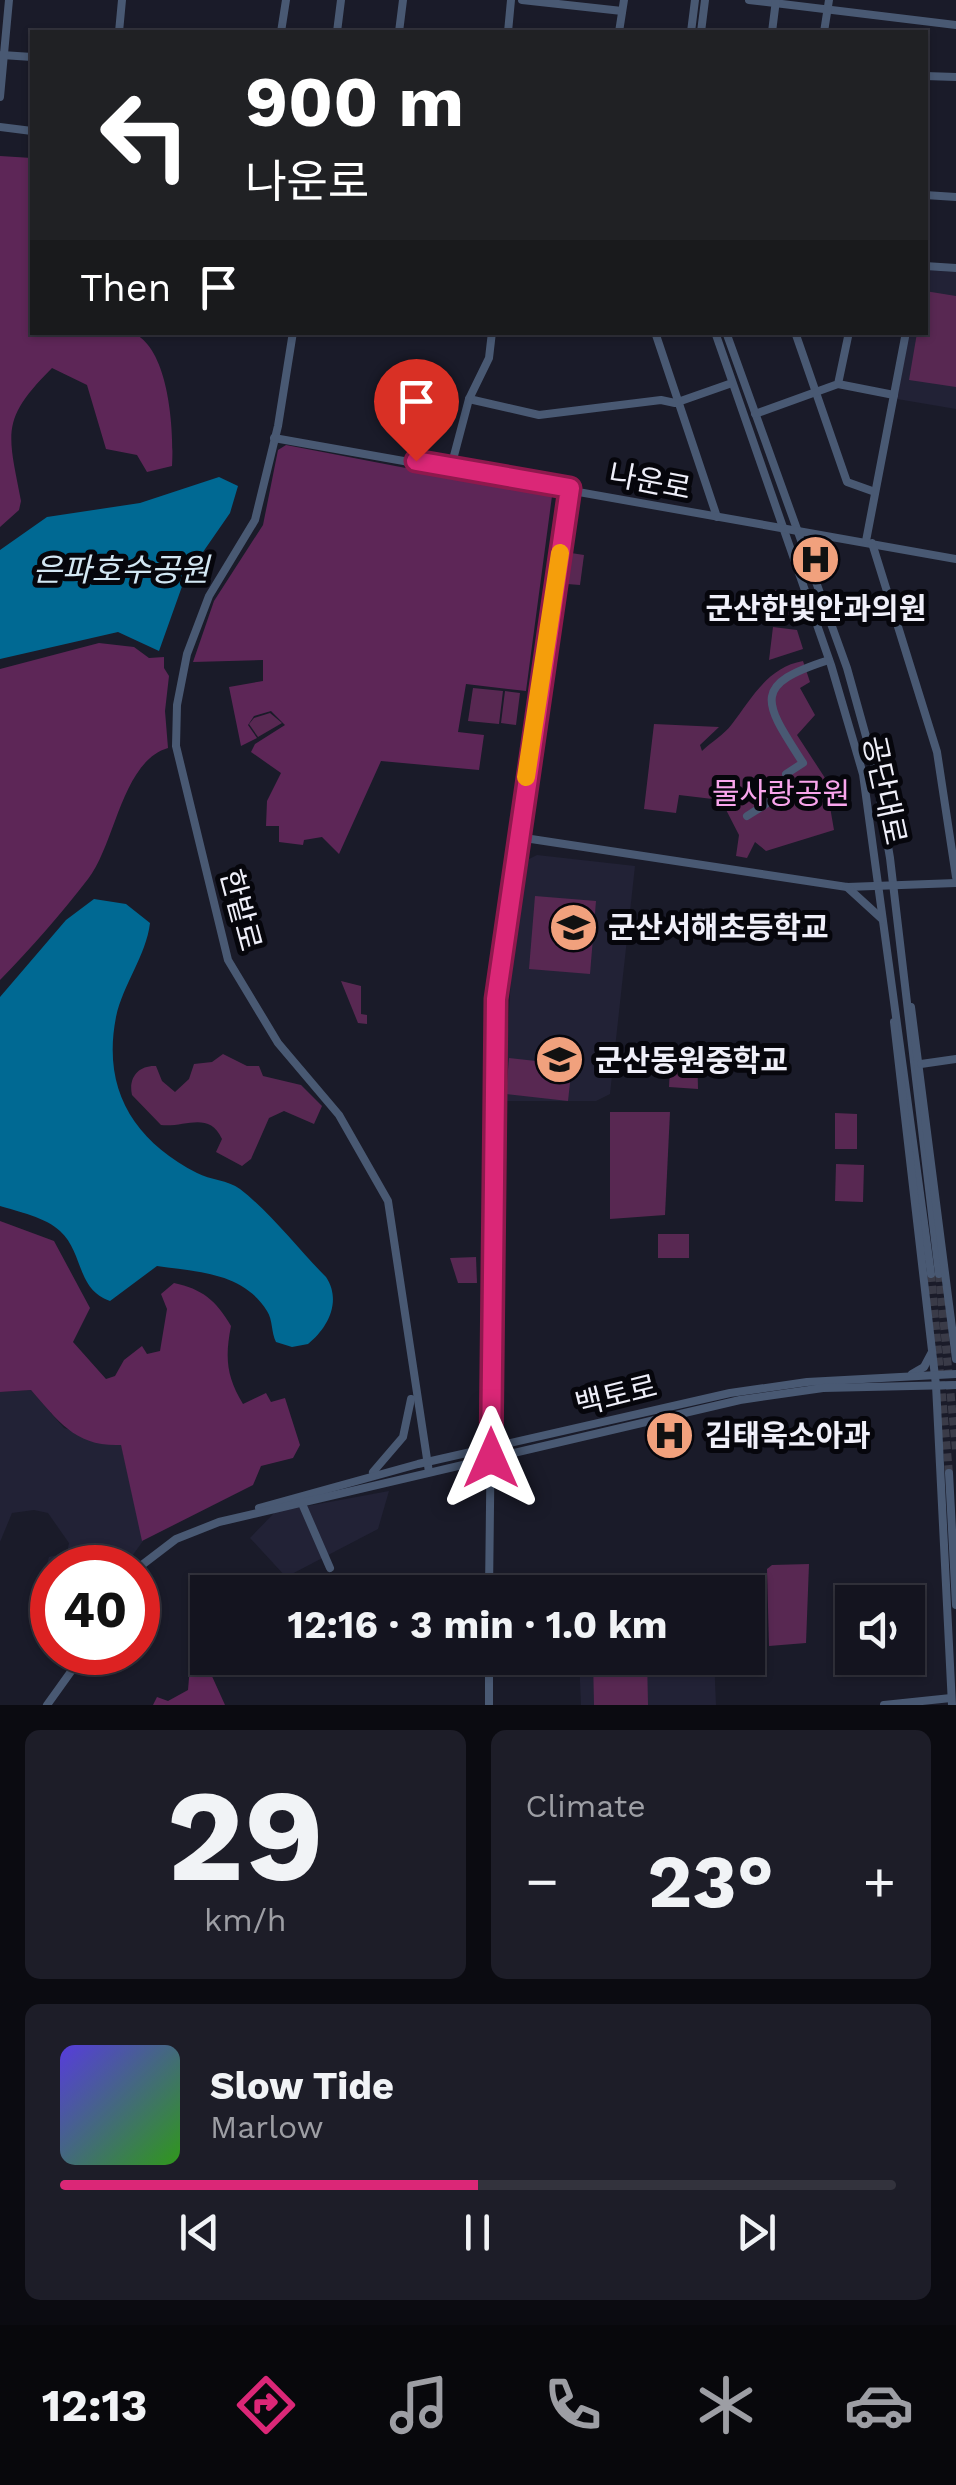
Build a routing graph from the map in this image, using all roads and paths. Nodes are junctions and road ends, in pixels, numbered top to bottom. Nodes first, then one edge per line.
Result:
1 (9, 0) edge
2 (122, 0) edge
3 (286, 0) edge
4 (341, 0) edge
5 (403, 0) edge
6 (512, 0) edge
7 (522, 0) edge
8 (624, 0) edge
9 (696, 0) edge
10 (705, 0) edge
11 (750, 0) edge
12 (776, 1) edge
13 (828, 4) edge
14 (622, 10) junction
15 (956, 25) edge
16 (119, 30) edge
17 (281, 30) edge
18 (337, 30) edge
19 (399, 30) edge
20 (508, 30) edge
21 (620, 30) edge
22 (690, 30) edge
23 (700, 30) edge
24 (772, 30) edge
25 (824, 30) edge
26 (2, 55) edge
27 (30, 58) edge
28 (928, 76) edge
29 (956, 77) edge
30 (0, 98) edge
31 (0, 127) edge
32 (30, 131) edge
33 (928, 195) edge
34 (956, 197) edge
35 (928, 266) edge
36 (956, 268) edge
37 (292, 335) edge
38 (492, 335) edge
39 (656, 335) edge
40 (716, 335) edge
41 (727, 335) edge
42 (796, 335) edge
43 (848, 335) edge
44 (905, 335) edge
45 (732, 383) junction
46 (838, 384) junction
47 (816, 392) junction
48 (894, 395) junction
49 (469, 399) junction
50 (676, 403) junction
51 (755, 414) junction
52 (274, 438) junction
53 (452, 467) junction
54 (570, 488) junction
55 (875, 492) junction
56 (718, 518) junction
57 (784, 529) junction
58 (796, 529) junction
59 (869, 542) junction
60 (956, 559) edge
61 (830, 660) junction
62 (747, 816) dead end
63 (518, 837) junction
64 (956, 880) edge
65 (848, 886) junction
66 (880, 887) junction
67 (894, 887) junction
68 (885, 928) junction
69 (900, 951) junction
70 (956, 1059) edge
71 (921, 1064) junction
72 (932, 1343) junction
73 (955, 1345) edge
74 (956, 1359) edge
75 (956, 1374) edge
76 (892, 1378) junction
77 (936, 1381) junction
78 (956, 1385) edge
79 (413, 1389) junction
80 (491, 1453) junction
81 (428, 1467) junction
82 (949, 1472) dead end
83 (360, 1478) junction
84 (300, 1498) junction
85 (160, 1551) edge
86 (330, 1568) dead end
87 (489, 1575) edge
88 (956, 1605) edge
89 (68, 1675) edge
90 (489, 1675) edge
91 (951, 1701) edge
92 (46, 1705) edge
93 (490, 1705) edge
94 (884, 1705) edge

1 - 26 street
2 - 16 street
3 - 17 street
4 - 18 street
5 - 19 street
6 - 20 street
7 - 14 street
8 - 14 street
9 - 22 street
10 - 23 street
11 - 12 street
12 - 13 street
12 - 24 street
13 - 15 street
13 - 25 street
14 - 21 street
26 - 27 street
26 - 30 street
28 - 29 street
31 - 32 street
33 - 34 street
35 - 36 street
37 - 52 street, 한밭로
38 - 49 street
39 - 50 street
40 - 45 street, 공단대로
41 - 51 street, 공단대로
42 - 47 street
43 - 46 street
44 - 48 street
45 - 50 street
45 - 57 street, 공단대로
46 - 47 street
46 - 48 street
47 - 51 street
47 - 55 street
48 - 55 street
49 - 50 street
49 - 53 street
50 - 56 street
51 - 58 street, 공단대로
52 - 53 street, 나운로
52 - 79 street, 한밭로
53 - 54 street, 나운로
54 - 56 street, 나운로
54 - 63 street
55 - 59 street
56 - 57 street, 나운로
57 - 58 street, 나운로
57 - 61 street, 공단대로
58 - 59 street, 나운로
58 - 67 street, 공단대로
59 - 60 street, 나운로
59 - 64 street
61 - 62 street
61 - 66 street, 공단대로
63 - 65 street
63 - 80 street
64 - 67 street
65 - 66 street
65 - 68 street
66 - 67 street
66 - 68 street, 공단대로
67 - 69 street, 공단대로
68 - 69 street, 공단대로
68 - 72 street
69 - 71 street
70 - 71 street
71 - 73 street
72 - 76 street
72 - 77 street
73 - 74 street
75 - 77 street, 백토로
76 - 77 street, 백토로
76 - 80 street, 백토로
77 - 78 street, 백토로
77 - 80 street, 백토로
77 - 91 street
79 - 81 street, 한밭로
79 - 83 street
80 - 81 street, 백토로
80 - 87 street
81 - 83 street, 백토로
81 - 84 street, 백토로
82 - 88 street
83 - 84 street, 백토로
84 - 85 street, 백토로
84 - 86 street
89 - 92 street
90 - 93 street
91 - 94 street

